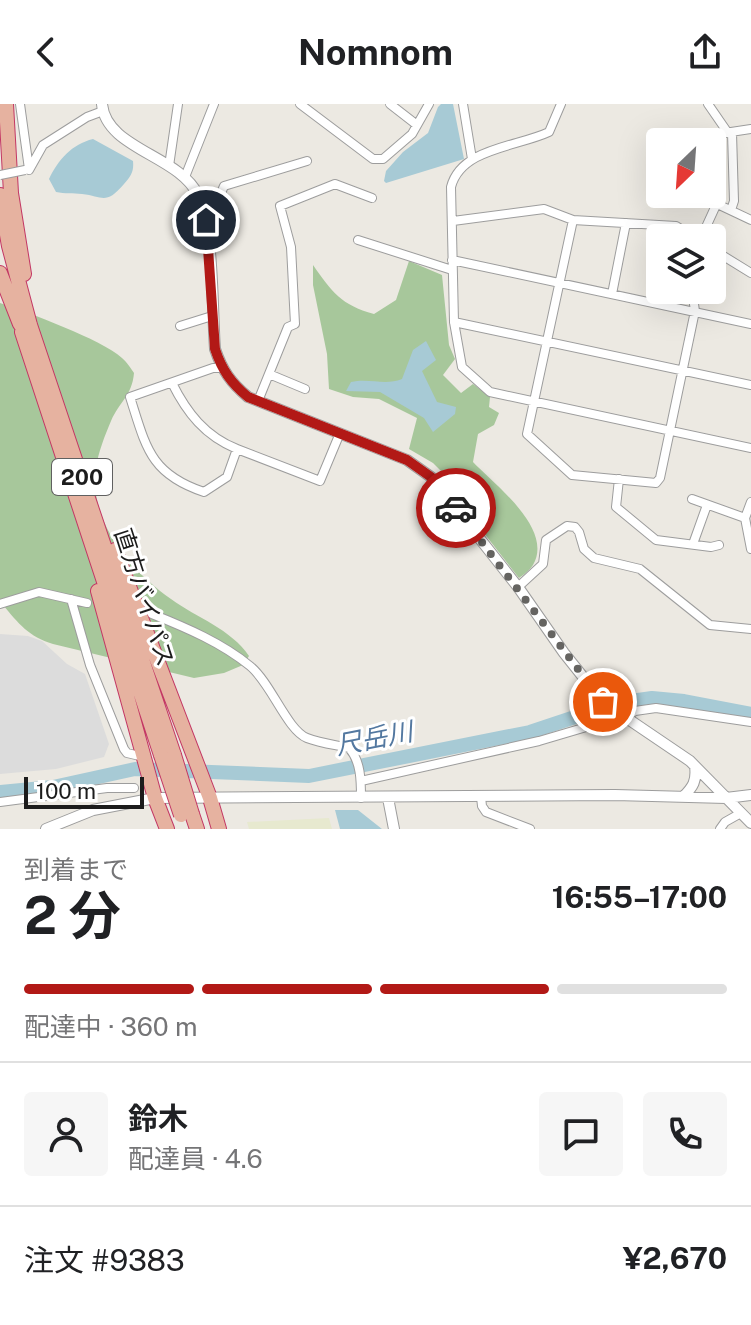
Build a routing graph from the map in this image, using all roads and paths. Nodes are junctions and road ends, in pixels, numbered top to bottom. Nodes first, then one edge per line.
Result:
1 (6, 104) edge
2 (20, 104) edge
3 (178, 104) edge
4 (214, 104) edge
5 (300, 104) edge
6 (390, 104) edge
7 (429, 104) edge
8 (463, 104) edge
9 (561, 104) edge
10 (708, 104) edge
11 (102, 108) edge
12 (417, 125) junction
13 (751, 129) edge
14 (730, 133) junction
15 (726, 134) edge
16 (472, 159) junction
17 (307, 161) dead end
18 (169, 166) junction
19 (27, 170) junction
20 (0, 175) edge
21 (185, 177) junction
22 (0, 195) edge
23 (372, 198) dead end
24 (202, 206) junction
25 (726, 208) edge
26 (731, 210) junction
27 (573, 220) junction
28 (751, 220) edge
29 (453, 221) junction
30 (626, 223) junction
31 (646, 224) edge
32 (358, 240) dead end
33 (0, 242) edge
34 (726, 257) edge
35 (452, 260) junction
36 (452, 270) junction
37 (751, 272) edge
38 (0, 273) edge
39 (559, 283) junction
40 (612, 294) junction
41 (694, 304) edge
42 (695, 311) junction
43 (212, 316) junction
44 (454, 322) junction
45 (25, 324) junction
46 (751, 324) edge
47 (180, 326) dead end
48 (547, 341) junction
49 (221, 368) junction
50 (682, 370) junction
51 (269, 374) junction
52 (172, 383) junction
53 (751, 385) edge
54 (305, 389) dead end
55 (258, 401) junction
56 (534, 402) junction
57 (669, 431) junction
58 (340, 433) junction
59 (751, 448) edge
60 (237, 449) junction
61 (68, 454) junction
62 (619, 479) junction
63 (692, 499) dead end
64 (751, 502) edge
65 (707, 505) junction
66 (745, 518) junction
67 (693, 544) junction
68 (719, 545) dead end
69 (751, 549) edge
70 (518, 587) junction
71 (71, 599) junction
72 (87, 603) dead end
73 (0, 604) edge
74 (152, 614) dead end
75 (751, 629) edge
76 (621, 715) junction
77 (751, 722) edge
78 (144, 757) junction
79 (695, 766) junction
80 (361, 781) junction
81 (134, 788) dead end
82 (751, 795) edge
83 (481, 797) junction
84 (683, 797) junction
85 (155, 798) junction
86 (210, 798) junction
87 (361, 798) junction
88 (388, 798) junction
89 (726, 798) junction
90 (0, 802) edge
91 (741, 813) junction
92 (186, 819) edge
93 (751, 823) edge
94 (46, 829) edge
95 (167, 829) edge
96 (197, 829) edge
97 (219, 829) edge
98 (394, 829) edge
99 (530, 829) edge
100 (720, 829) edge

1 - 45 highway
2 - 19 street
3 - 18 street
4 - 21 street
5 - 12 street
6 - 12 street
7 - 12 street
8 - 16 street
9 - 16 street
10 - 14 street
11 - 18 street
11 - 19 street
13 - 14 street
14 - 15 street
14 - 26 street
16 - 29 street
17 - 24 street
18 - 21 street
19 - 20 street, bridge
21 - 24 street
22 - 45 highway, 直方バイパス / 200
23 - 51 street
24 - 43 street
25 - 26 street
26 - 28 street
27 - 29 street
27 - 30 street
27 - 39 street
29 - 35 street
30 - 31 street
30 - 40 street
32 - 36 street
33 - 45 highway, 直方バイパス / 200
34 - 37 street
35 - 36 street
35 - 39 street
36 - 44 street
38 - 45 highway
39 - 40 street
39 - 48 street
40 - 42 street
41 - 42 street
42 - 46 street
42 - 50 street
43 - 47 street
43 - 49 street
44 - 48 street
44 - 56 street
45 - 61 highway, 直方バイパス / 200
48 - 50 street
48 - 56 street
49 - 52 street
49 - 55 street
50 - 53 street
50 - 57 street
51 - 54 street
51 - 55 street
52 - 60 street
52 - 60 street
55 - 58 street
56 - 57 street
56 - 62 street
57 - 59 street
57 - 62 street
58 - 60 street
58 - 70 street
61 - 78 highway
61 - 86 highway
61 - 92 highway, 直方バイパス / 200, bridge
62 - 67 street
63 - 65 street
64 - 66 street
65 - 66 street
65 - 67 street
66 - 69 street
67 - 68 street
70 - 75 street
70 - 76 street
71 - 72 street
71 - 73 street
71 - 78 street
74 - 80 street
76 - 77 street
76 - 79 street
76 - 80 street
78 - 85 highway
79 - 84 street
79 - 89 street
80 - 87 street
81 - 90 street
82 - 89 street
83 - 84 street
83 - 88 street
83 - 99 street
84 - 89 street
85 - 86 street
85 - 94 street
85 - 95 highway
86 - 87 street
86 - 97 highway
87 - 88 street
88 - 98 street
89 - 91 street
91 - 93 street
91 - 100 street
92 - 96 highway, 直方バイパス / 200

